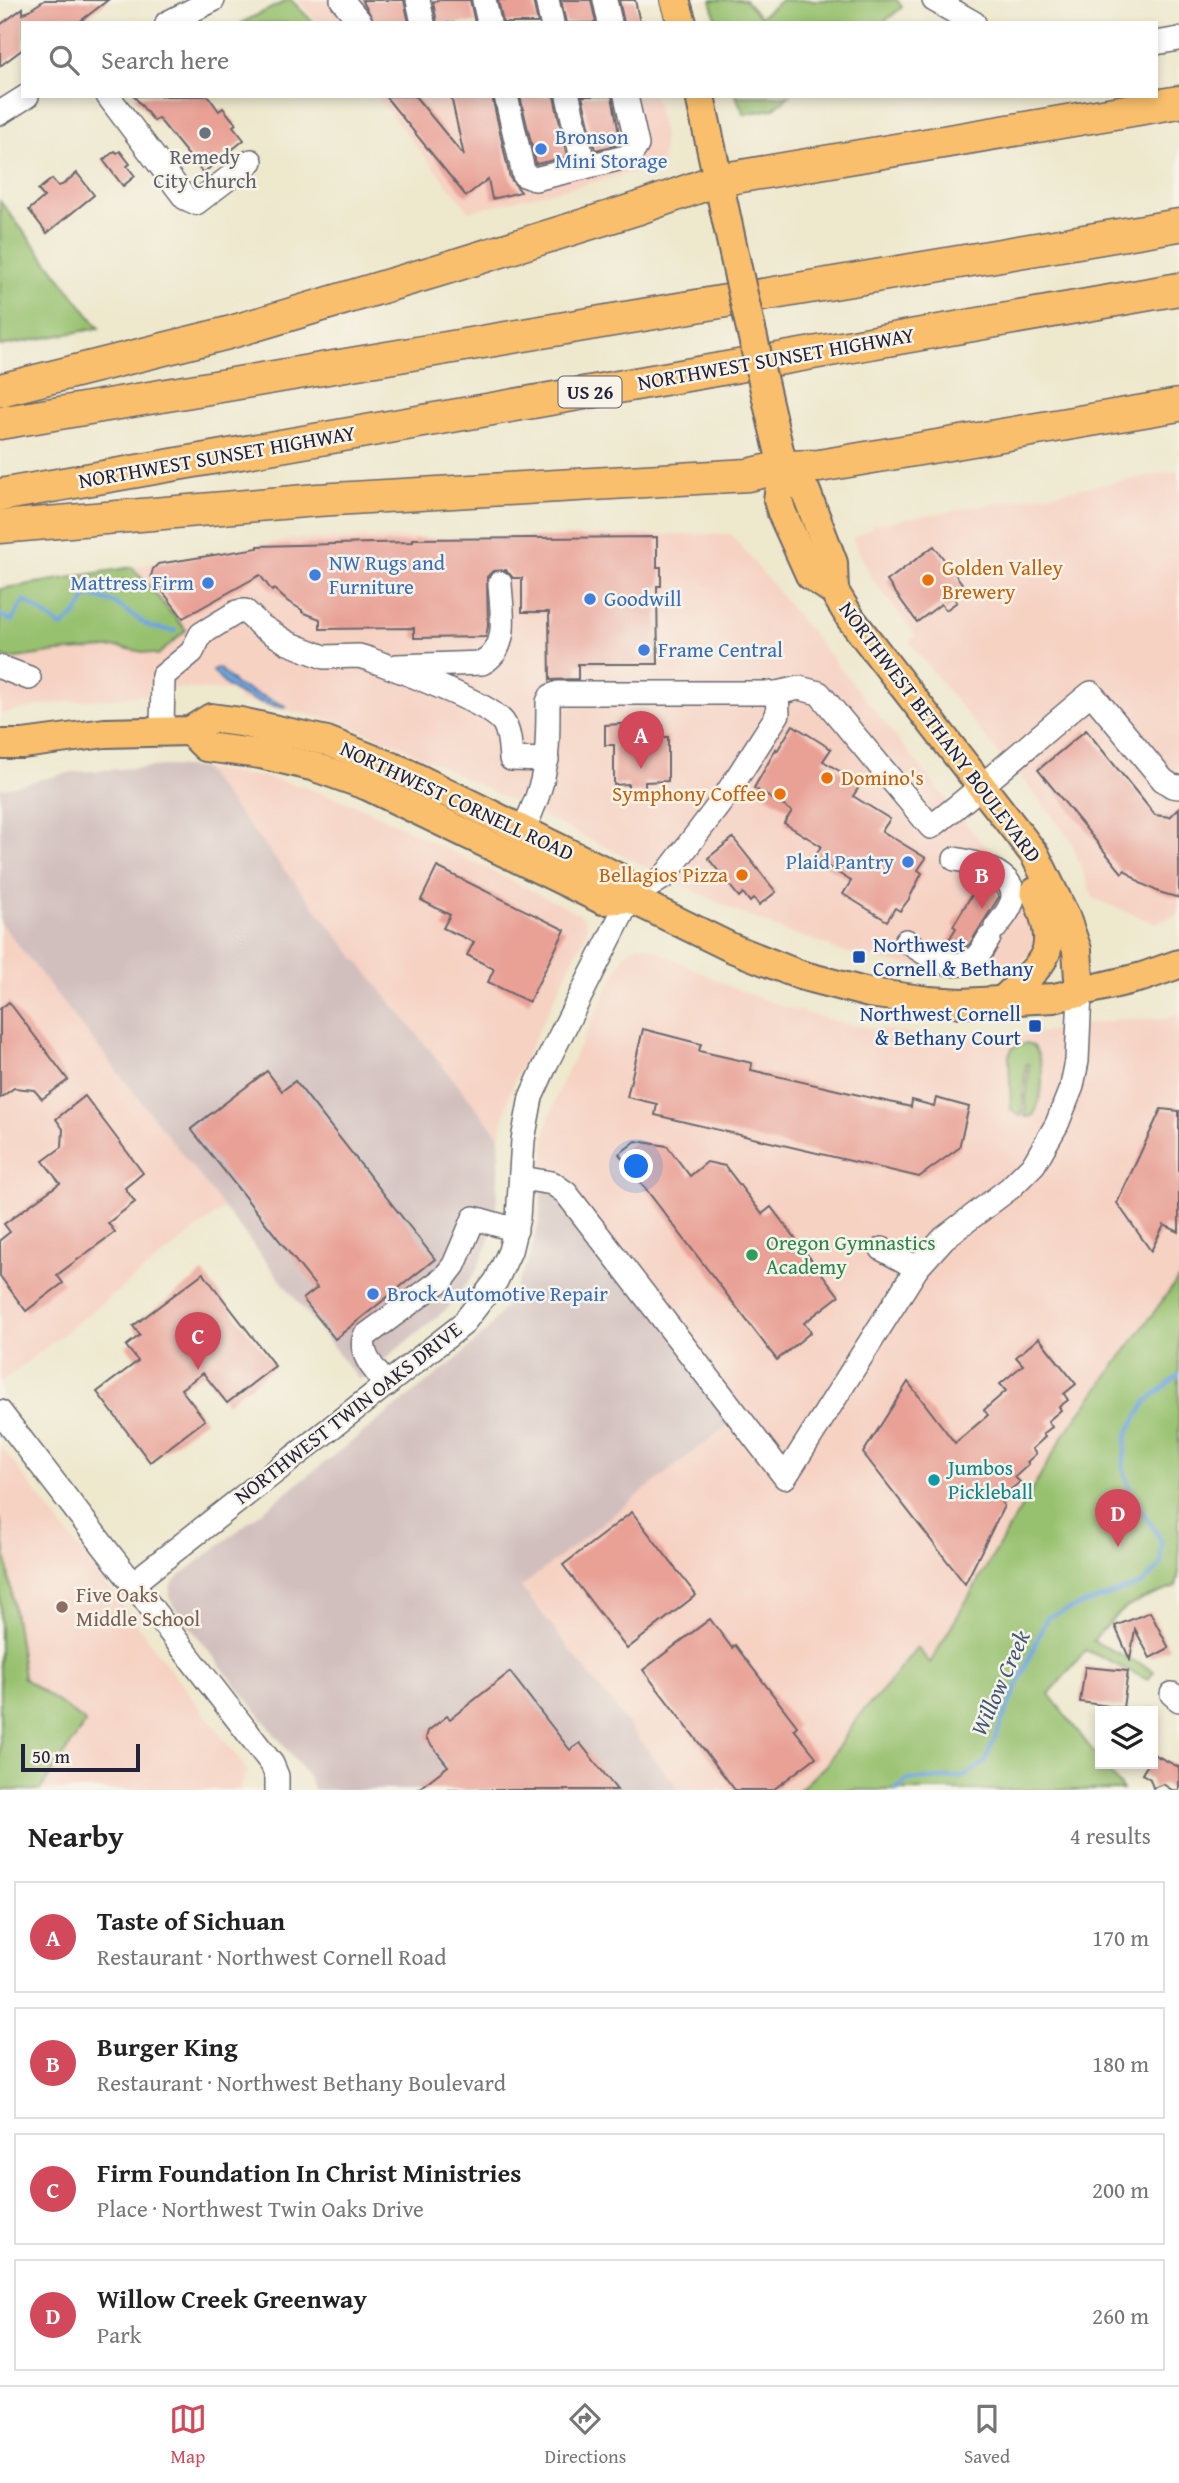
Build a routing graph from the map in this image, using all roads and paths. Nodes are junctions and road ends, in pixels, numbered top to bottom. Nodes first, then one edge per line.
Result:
1 (213, 0) edge
2 (342, 0) edge
3 (418, 0) edge
4 (484, 0) edge
5 (547, 0) edge
6 (605, 0) edge
7 (675, 0) edge
8 (934, 0) edge
9 (171, 21) edge
10 (359, 21) edge
11 (423, 21) edge
12 (489, 21) edge
13 (552, 21) edge
14 (610, 21) edge
15 (681, 21) edge
16 (971, 21) edge
17 (1179, 39) edge
18 (1158, 44) edge
19 (24, 98) edge
20 (110, 98) edge
21 (506, 98) edge
22 (568, 98) edge
23 (626, 98) edge
24 (700, 98) edge
25 (1179, 102) edge
26 (0, 113) edge
27 (251, 161) dead end
28 (584, 167) junction
29 (718, 180) junction
30 (1179, 225) edge
31 (1179, 289) edge
32 (0, 390) edge
33 (1179, 405) edge
34 (0, 422) edge
35 (783, 467) junction
36 (0, 495) edge
37 (0, 527) edge
38 (500, 583) dead end
39 (387, 666) junction
40 (0, 667) edge
41 (29, 678) dead end
42 (777, 693) junction
43 (176, 731) junction
44 (12, 744) edge
45 (0, 759) edge
46 (547, 760) junction
47 (1179, 787) edge
48 (985, 789) junction
49 (523, 829) junction
50 (955, 859) dead end
51 (630, 898) junction
52 (906, 941) dead end
53 (1179, 964) edge
54 (1080, 993) junction
55 (1002, 1001) junction
56 (522, 1178) junction
57 (516, 1230) junction
58 (881, 1249) dead end
59 (917, 1268) junction
60 (387, 1385) junction
61 (0, 1412) edge
62 (132, 1584) junction
63 (277, 1790) edge

1 - 9 street
2 - 10 street
3 - 11 street
4 - 12 street
5 - 13 street
6 - 14 street
7 - 15 main road
8 - 16 street
17 - 18 street
19 - 26 street
20 - 27 street
21 - 28 street
22 - 28 street
23 - 28 street
24 - 29 main road, NORTHWEST BETHANY BOULEVARD
25 - 29 highway
29 - 32 highway
29 - 35 main road, NORTHWEST BETHANY BOULEVARD, bridge
30 - 34 highway
31 - 36 highway, NORTHWEST SUNSET HIGHWAY / US 26
33 - 35 highway
35 - 37 highway
35 - 48 main road, NORTHWEST BETHANY BOULEVARD
38 - 39 street
39 - 43 street
39 - 46 street
40 - 41 street
42 - 46 street
42 - 48 street
42 - 51 street
43 - 44 main road, NORTHWEST CORNELL ROAD
43 - 49 main road, NORTHWEST CORNELL ROAD
43 - 51 main road, NORTHWEST CORNELL ROAD
44 - 45 main road, NORTHWEST CORNELL ROAD
46 - 49 street
47 - 48 street
48 - 54 main road, NORTHWEST BETHANY BOULEVARD
48 - 55 main road
49 - 51 main road, NORTHWEST CORNELL ROAD
50 - 52 street
51 - 55 main road, NORTHWEST CORNELL ROAD
51 - 56 street, NORTHWEST TWIN OAKS DRIVE
53 - 54 main road, NORTHWEST CORNELL ROAD
54 - 55 main road, NORTHWEST CORNELL ROAD
54 - 59 street
56 - 57 street, NORTHWEST TWIN OAKS DRIVE
56 - 59 street
57 - 60 street, NORTHWEST TWIN OAKS DRIVE
57 - 60 street
58 - 59 street
60 - 62 street, NORTHWEST TWIN OAKS DRIVE
61 - 62 street
62 - 63 street

